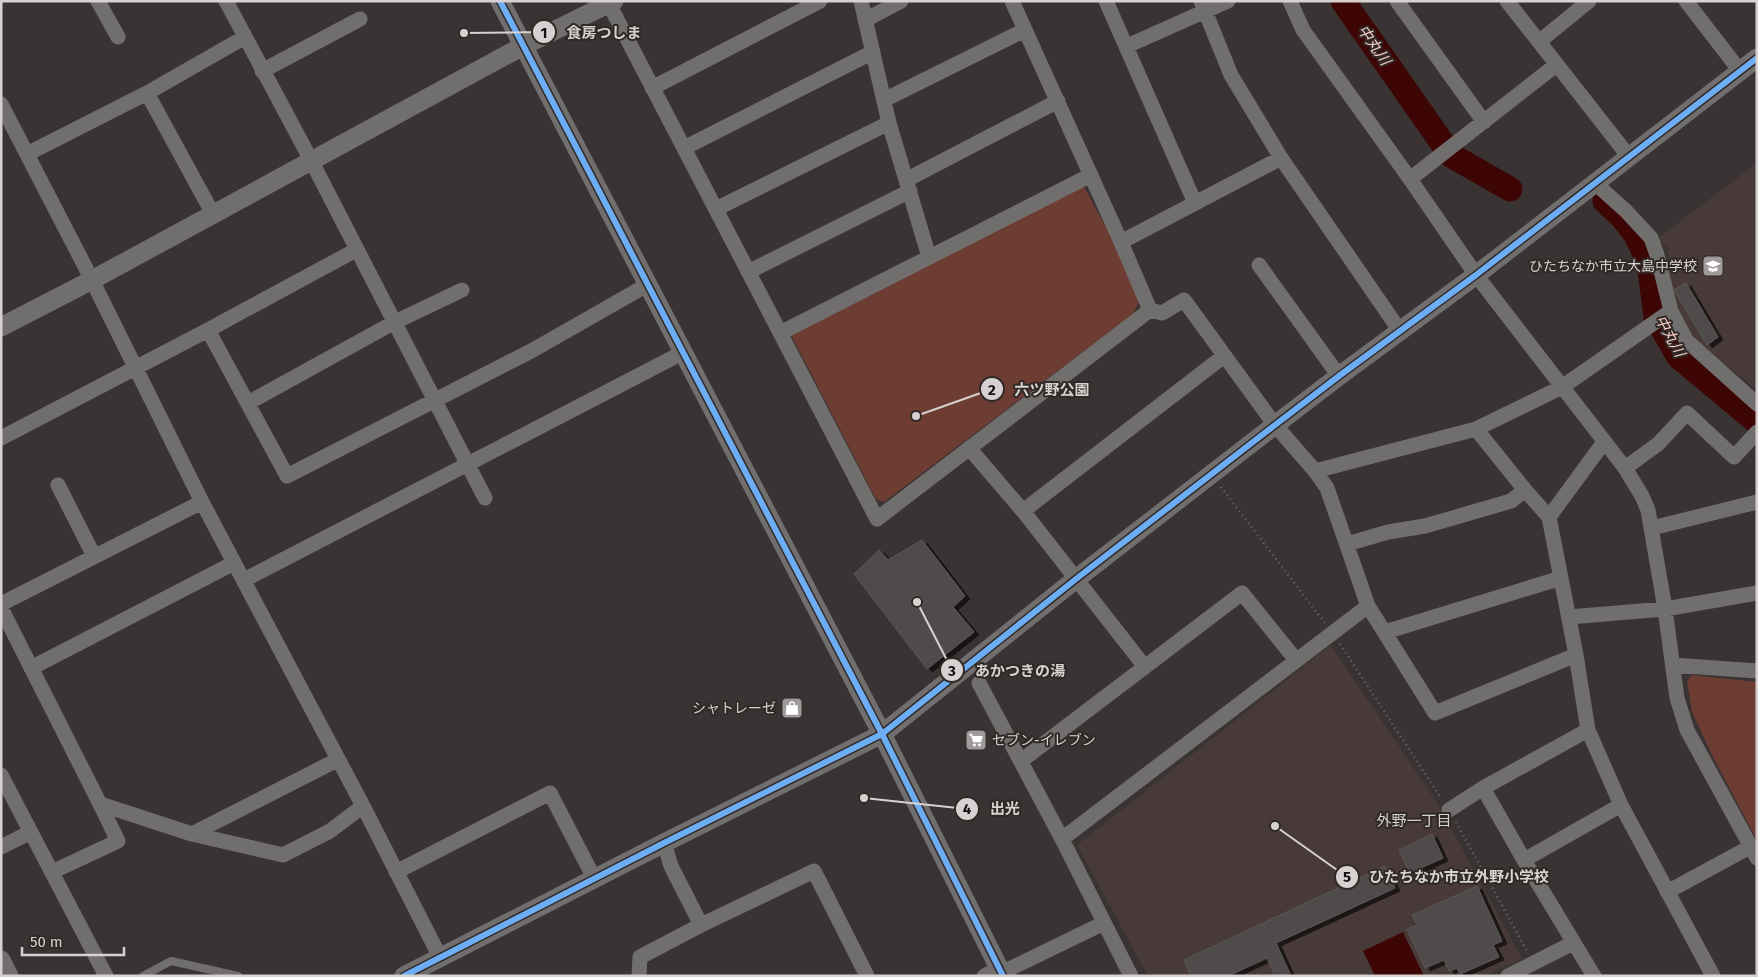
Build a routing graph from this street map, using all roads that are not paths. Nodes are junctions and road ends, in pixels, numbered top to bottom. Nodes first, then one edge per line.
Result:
1 (98, 1) edge
2 (226, 1) edge
3 (500, 1) edge
4 (820, 1) edge
5 (861, 1) edge
6 (902, 1) edge
7 (1012, 1) edge
8 (1106, 1) edge
9 (1228, 1) edge
10 (1290, 1) edge
11 (1396, 1) edge
12 (1507, 1) edge
13 (1589, 1) edge
14 (1686, 1) edge
15 (611, 3) edge
16 (1202, 7) edge
17 (360, 19) dead end
18 (865, 20) junction
19 (1025, 30) junction
20 (118, 37) dead end
21 (245, 37) junction
22 (1540, 41) junction
23 (523, 46) junction
24 (1127, 46) junction
25 (873, 52) junction
26 (1757, 58) edge
27 (1556, 65) junction
28 (262, 71) junction
29 (1740, 71) junction
30 (652, 88) junction
31 (147, 92) junction
32 (884, 100) junction
33 (1058, 101) junction
34 (1, 104) edge
35 (1484, 122) junction
36 (889, 123) junction
37 (684, 148) junction
38 (27, 154) junction
39 (1281, 158) junction
40 (1630, 158) junction
41 (312, 162) junction
42 (1091, 175) junction
43 (1410, 178) junction
44 (1596, 184) junction
45 (908, 185) junction
46 (1195, 203) junction
47 (716, 210) junction
48 (213, 214) junction
49 (1121, 242) junction
50 (356, 250) junction
51 (929, 258) junction
52 (1260, 265) dead end
53 (748, 272) junction
54 (1476, 275) junction
55 (92, 280) junction
56 (647, 285) junction
57 (462, 290) dead end
58 (1150, 310) junction
59 (1671, 311) junction
60 (393, 323) junction
61 (1, 327) edge
62 (208, 330) junction
63 (1400, 331) junction
64 (780, 333) junction
65 (682, 353) junction
66 (1224, 356) junction
67 (136, 368) junction
68 (1339, 376) junction
69 (1562, 387) junction
70 (434, 400) junction
71 (248, 403) junction
72 (1757, 404) edge
73 (1275, 425) junction
74 (1476, 429) junction
75 (1757, 432) edge
76 (1, 438) edge
77 (1604, 442) junction
78 (969, 448) junction
79 (467, 464) junction
80 (1625, 468) junction
81 (1315, 471) junction
82 (58, 484) dead end
83 (1525, 490) junction
84 (485, 498) dead end
85 (202, 502) junction
86 (1757, 502) edge
87 (1023, 511) junction
88 (1549, 517) junction
89 (1652, 528) junction
90 (1347, 544) junction
91 (94, 556) junction
92 (234, 563) junction
93 (1561, 578) junction
94 (1076, 579) junction
95 (244, 580) junction
96 (1757, 593) edge
97 (1, 606) edge
98 (1368, 606) junction
99 (1666, 609) junction
100 (1569, 617) junction
101 (1385, 632) junction
102 (1576, 655) junction
103 (1296, 660) junction
104 (1673, 665) junction
105 (1145, 667) junction
106 (32, 668) junction
107 (1757, 671) edge
108 (979, 683) dead end
109 (1588, 730) junction
110 (882, 734) junction
111 (337, 760) junction
112 (1021, 761) junction
113 (1, 775) edge
114 (1484, 788) junction
115 (100, 804) junction
116 (1621, 805) junction
117 (362, 806) junction
118 (1449, 810) road end
119 (31, 832) junction
120 (192, 834) junction
121 (1062, 839) junction
122 (664, 843) junction
123 (1, 847) edge
124 (1753, 852) edge
125 (1524, 860) junction
126 (52, 872) junction
127 (396, 872) junction
128 (594, 878) junction
129 (1667, 892) junction
130 (1104, 923) junction
131 (701, 925) junction
132 (1573, 942) junction
133 (440, 957) junction
134 (1, 960) edge
135 (997, 973) edge
136 (410, 974) edge
137 (9, 976) edge
138 (106, 976) edge
139 (143, 976) edge
140 (238, 976) edge
141 (639, 976) edge
142 (868, 976) edge
143 (1131, 976) edge
144 (1508, 976) edge
145 (1594, 976) edge
146 (1713, 976) edge

1 - 20 street
2 - 21 street
3 - 23 street
4 - 30 street
5 - 18 street
6 - 18 street
7 - 19 street
8 - 24 street
9 - 16 street
10 - 43 street
11 - 35 street
12 - 22 street
13 - 22 street
14 - 29 street
15 - 23 street
15 - 30 street
16 - 24 street
16 - 39 street
17 - 28 street
18 - 25 street
19 - 32 street
19 - 33 street
21 - 28 street
21 - 31 street
22 - 27 street
23 - 41 street
23 - 56 street
24 - 46 street
25 - 32 street
25 - 37 street
26 - 29 street
27 - 35 street
27 - 40 street
28 - 41 street
29 - 40 street
30 - 37 street
31 - 38 street
31 - 48 street
32 - 36 street
33 - 42 street
33 - 45 street
34 - 38 street
35 - 43 street
36 - 45 street
36 - 47 street
37 - 47 street
38 - 55 street
39 - 46 street
39 - 63 street
40 - 44 street
41 - 48 street
41 - 50 street
42 - 49 street
42 - 51 street
43 - 54 street
44 - 54 street
44 - 59 street
45 - 51 street
45 - 53 street
46 - 49 street
47 - 53 street
48 - 55 street
49 - 58 street
50 - 60 street
50 - 62 street
51 - 64 street
52 - 68 street
53 - 64 street
54 - 63 street
54 - 69 street
55 - 61 street
55 - 67 street
56 - 65 street
56 - 70 street
57 - 60 street
58 - 66 street
58 - 78 street
59 - 69 street
59 - 72 street
60 - 70 street
60 - 71 street
62 - 67 street
62 - 71 street
63 - 68 street
64 - 78 street
65 - 79 street
65 - 110 street
66 - 73 street
66 - 87 street
67 - 76 street
67 - 85 street
68 - 73 street
69 - 74 street
69 - 77 street
70 - 71 street
70 - 79 street
73 - 81 street
73 - 94 street
74 - 81 street
74 - 83 street
75 - 80 street
77 - 80 street
77 - 88 street
78 - 87 street
79 - 84 street
79 - 95 street
80 - 89 street
81 - 90 street
82 - 91 street
83 - 88 street
83 - 90 street
85 - 91 street
85 - 92 street
86 - 89 street
87 - 94 street
88 - 93 street
89 - 99 street
90 - 98 street
91 - 97 street
92 - 95 street
92 - 106 street
93 - 100 street
93 - 101 street
94 - 105 street
94 - 110 street
95 - 111 street
96 - 99 street
97 - 106 street
98 - 101 street
98 - 103 street
99 - 100 street
99 - 104 street
100 - 102 street
101 - 102 street
102 - 109 street
103 - 105 street
103 - 121 street
104 - 107 street
104 - 124 street
105 - 112 street
106 - 115 street
108 - 112 street
109 - 114 street
109 - 116 street
110 - 122 street
110 - 135 street
111 - 117 street
111 - 120 street
112 - 121 street
113 - 119 street
114 - 118 street
114 - 125 street
115 - 120 street
115 - 126 street
116 - 125 street
116 - 129 street
117 - 120 street
117 - 127 street
119 - 123 street
119 - 126 street
121 - 130 street
122 - 128 street
122 - 131 street
124 - 129 street
125 - 132 street
126 - 138 street
127 - 128 street
127 - 133 street
128 - 133 street
129 - 146 street
130 - 135 street
130 - 143 street
131 - 141 street
131 - 142 street
132 - 144 street
132 - 145 street
133 - 136 street
134 - 137 street
139 - 140 lane

